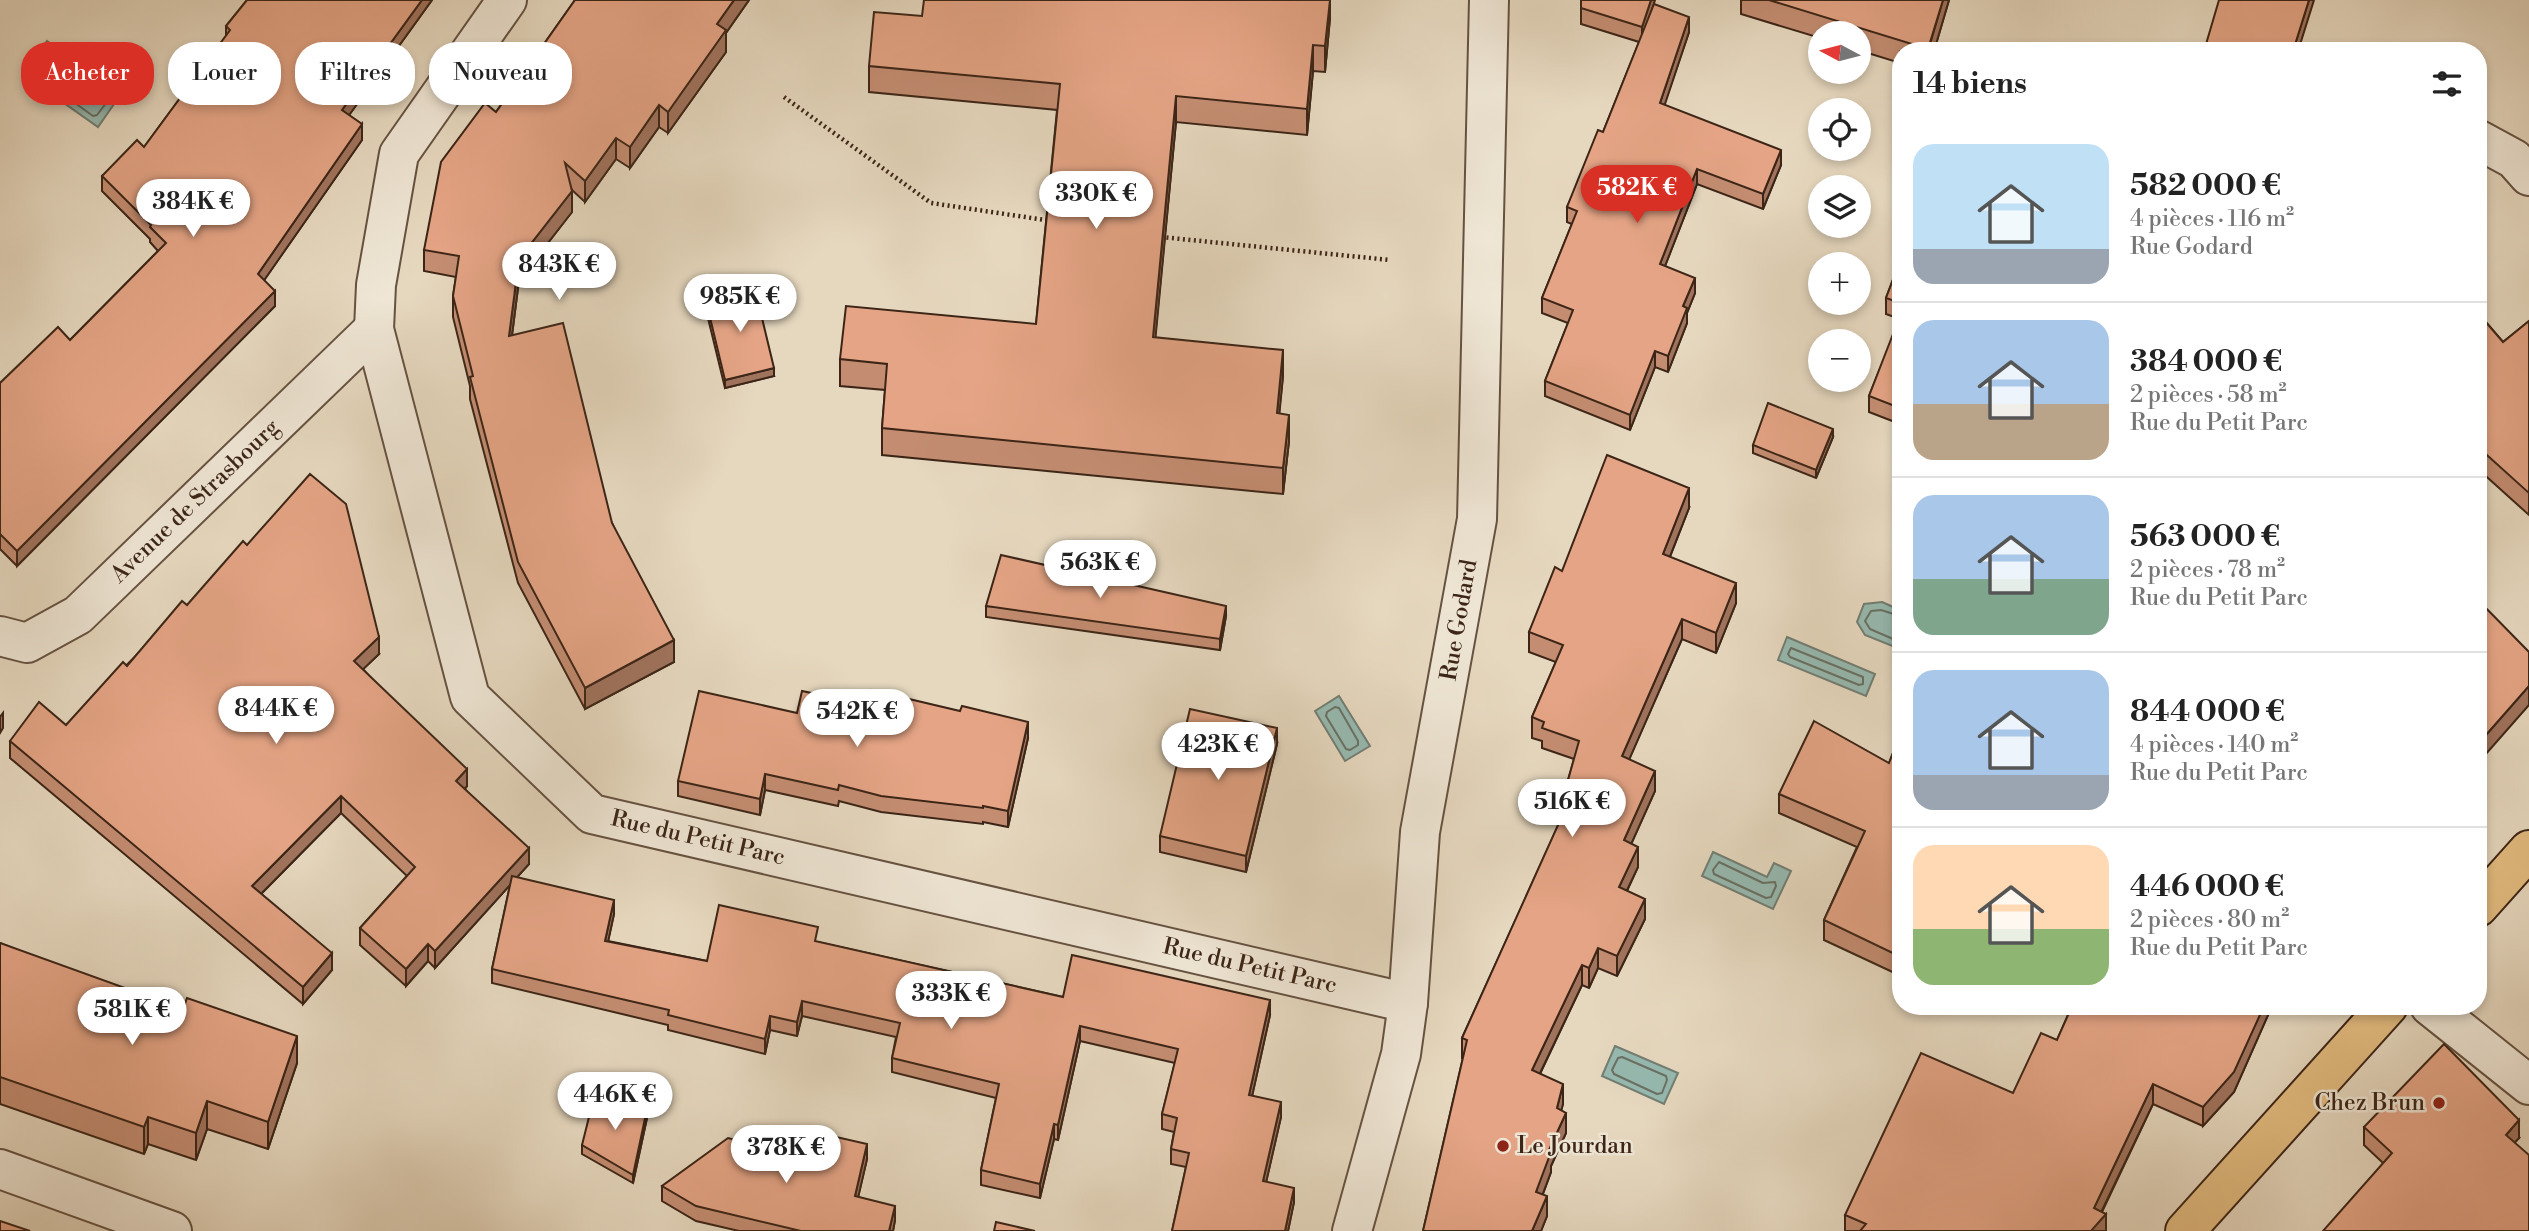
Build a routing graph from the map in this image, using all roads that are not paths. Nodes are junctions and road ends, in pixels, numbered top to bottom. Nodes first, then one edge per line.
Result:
1 (507, 0) edge
2 (1489, 0) edge
3 (2487, 144) edge
4 (2529, 176) edge
5 (374, 328) junction
6 (0, 636) edge
7 (2529, 850) edge
8 (2487, 896) edge
9 (1408, 1003) junction
10 (2380, 1015) edge
11 (2441, 1015) edge
12 (2529, 1085) edge
13 (0, 1169) edge
14 (172, 1231) edge
15 (1352, 1231) edge
16 (2185, 1231) edge

1 - 5 street, Rue du Petit Parc
2 - 9 street, Rue Godard
3 - 4 street
5 - 6 street, Avenue de Strasbourg
5 - 9 street, Rue du Petit Parc
7 - 8 main road
9 - 15 street, Rue Godard
10 - 16 main road
11 - 12 street
13 - 14 street

